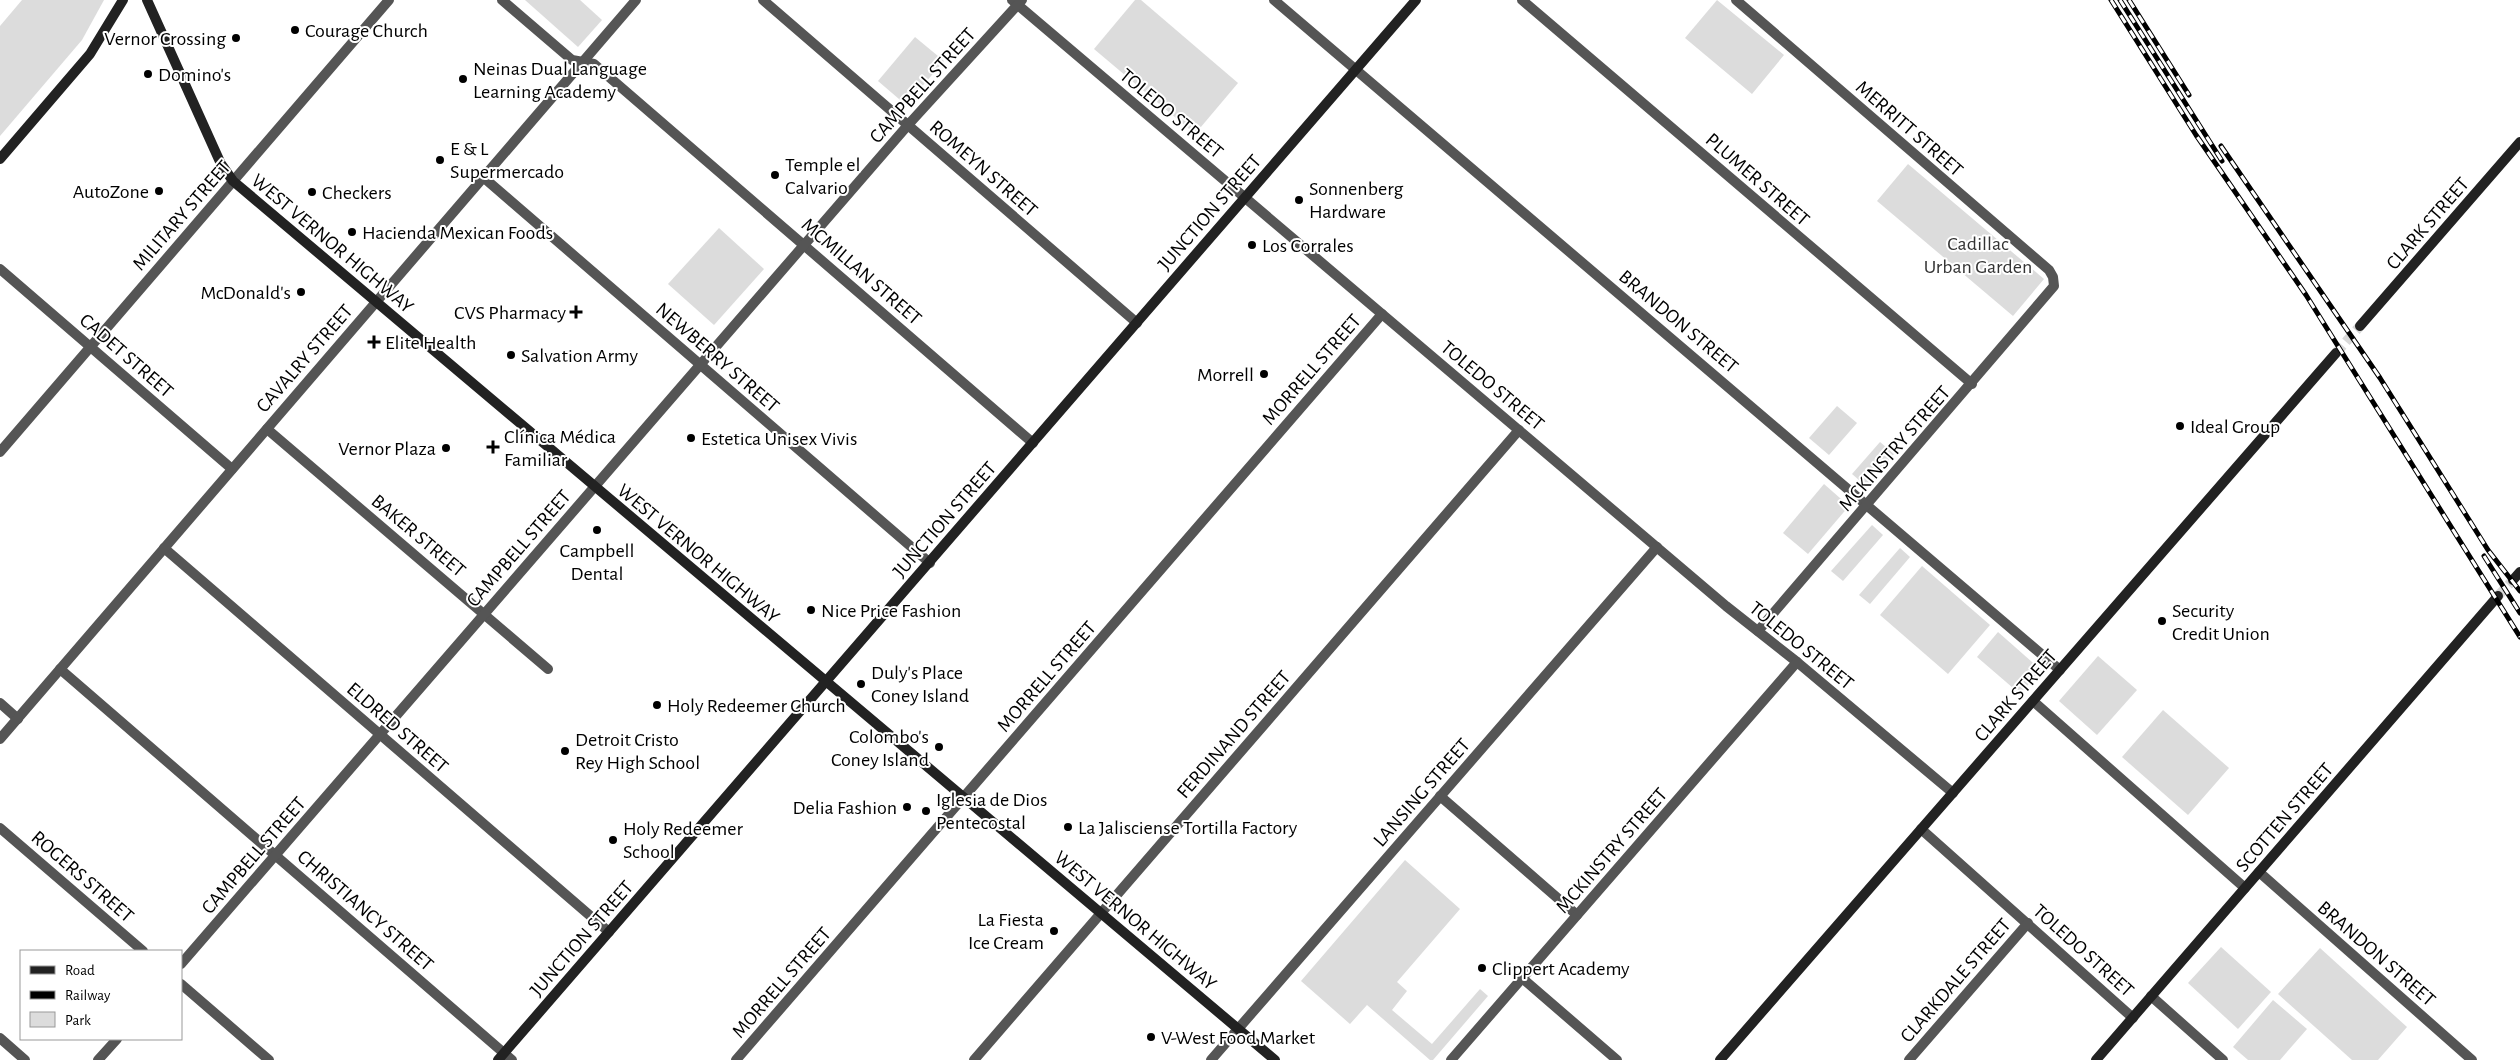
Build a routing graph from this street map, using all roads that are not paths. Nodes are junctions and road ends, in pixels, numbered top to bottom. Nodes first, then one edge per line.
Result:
1 (123, 0) edge
2 (147, 0) edge
3 (389, 0) edge
4 (502, 0) edge
5 (636, 0) edge
6 (763, 0) edge
7 (1274, 0) edge
8 (1416, 0) edge
9 (1522, 0) edge
10 (1736, 0) edge
11 (1017, 2) edge
12 (583, 62) junction
13 (1356, 69) junction
14 (908, 125) junction
15 (2520, 142) edge
16 (0, 159) edge
17 (483, 177) junction
18 (233, 181) junction
19 (1245, 198) junction
20 (805, 244) junction
21 (0, 268) edge
22 (2054, 286) joint
23 (375, 303) junction
24 (1382, 314) junction
25 (1137, 323) junction
26 (2360, 326) tunnel mouth
27 (91, 347) junction
28 (2336, 353) tunnel mouth
29 (701, 365) junction
30 (1972, 384) junction
31 (267, 429) junction
32 (1519, 430) junction
33 (1033, 443) junction
34 (0, 452) edge
35 (232, 469) junction
36 (593, 488) junction
37 (1867, 505) junction
38 (1657, 547) junction
39 (164, 548) junction
40 (930, 563) junction
41 (2498, 596) tunnel mouth
42 (484, 614) junction
43 (1758, 631) junction
44 (1797, 662) junction
45 (60, 669) junction
46 (548, 669) dead end
47 (2060, 670) junction
48 (826, 683) junction
49 (2033, 701) junction
50 (0, 703) edge
51 (18, 719) junction
52 (380, 734) junction
53 (0, 739) edge
54 (1953, 793) junction
55 (1440, 796) junction
56 (963, 798) junction
57 (0, 828) edge
58 (1921, 829) junction
59 (276, 855) junction
60 (2259, 872) junction
61 (2245, 888) junction
62 (1101, 914) junction
63 (1577, 915) junction
64 (2028, 923) junction
65 (609, 932) junction
66 (142, 950) edge
67 (182, 963) edge
68 (1522, 978) junction
69 (182, 985) edge
70 (2151, 996) junction
71 (2132, 1018) junction
72 (1238, 1029) junction
73 (0, 1038) edge
74 (116, 1040) edge
75 (505, 1058) edge
76 (25, 1060) edge
77 (98, 1060) edge
78 (269, 1060) edge
79 (736, 1060) edge
80 (974, 1060) edge
81 (1211, 1060) edge
82 (1275, 1060) edge
83 (1451, 1060) edge
84 (1617, 1060) edge
85 (1720, 1060) edge
86 (1909, 1060) edge
87 (2096, 1060) edge
88 (2223, 1060) edge
89 (2472, 1060) edge

1 - 16 street
2 - 18 street, WEST VERNOR HIGHWAY
3 - 18 street, MILITARY STREET
4 - 12 street, MCMILLAN STREET
5 - 12 street, CAVALRY STREET
6 - 14 street, ROMEYN STREET
7 - 13 street, BRANDON STREET
8 - 13 street, JUNCTION STREET
9 - 30 street, PLUMER STREET
10 - 22 street, MERRITT STREET
11 - 14 street, CAMPBELL STREET
11 - 19 street, TOLEDO STREET
12 - 17 street, CAVALRY STREET
12 - 20 street, MCMILLAN STREET
13 - 19 street, JUNCTION STREET
13 - 37 street, BRANDON STREET
14 - 20 street, CAMPBELL STREET
14 - 25 street, ROMEYN STREET
15 - 26 street, CLARK STREET
17 - 23 street, CAVALRY STREET
17 - 29 street, NEWBERRY STREET
18 - 23 street, WEST VERNOR HIGHWAY
18 - 27 street, MILITARY STREET
19 - 24 street, TOLEDO STREET
19 - 25 street, JUNCTION STREET
20 - 29 street, CAMPBELL STREET
20 - 33 street, MCMILLAN STREET
21 - 27 street, CADET STREET
22 - 30 street, MCKINSTRY STREET
23 - 31 street, CAVALRY STREET
23 - 36 street, WEST VERNOR HIGHWAY
24 - 32 street, TOLEDO STREET
24 - 56 street, MORRELL STREET
25 - 33 street, JUNCTION STREET
27 - 34 street, MILITARY STREET
27 - 35 street, CADET STREET
28 - 47 street, CLARK STREET
29 - 36 street, CAMPBELL STREET
29 - 40 street, NEWBERRY STREET
30 - 37 street, MCKINSTRY STREET
31 - 35 street, CAVALRY STREET
31 - 42 street, BAKER STREET
32 - 38 street, TOLEDO STREET
32 - 62 street, FERDINAND STREET
33 - 40 street, JUNCTION STREET
35 - 39 street, CAVALRY STREET
36 - 42 street, CAMPBELL STREET
36 - 48 street, WEST VERNOR HIGHWAY
37 - 43 street, MCKINSTRY STREET
37 - 47 street, BRANDON STREET
38 - 43 street, TOLEDO STREET
38 - 55 street, LANSING STREET
39 - 45 street, CAVALRY STREET
39 - 52 street, ELDRED STREET
40 - 48 street, JUNCTION STREET
41 - 60 street, SCOTTEN STREET
42 - 46 street, BAKER STREET
42 - 52 street, CAMPBELL STREET
43 - 44 street, TOLEDO STREET
44 - 54 street, TOLEDO STREET
44 - 63 street, MCKINSTRY STREET
45 - 51 street, CAVALRY STREET
45 - 59 street, CHRISTIANCY STREET
47 - 49 street, CLARK STREET
48 - 56 street, WEST VERNOR HIGHWAY
48 - 65 street, JUNCTION STREET
49 - 54 street, CLARK STREET
49 - 61 street
50 - 51 street
51 - 53 street, CAVALRY STREET
52 - 59 street, CAMPBELL STREET
52 - 65 street, ELDRED STREET
54 - 58 street, CLARK STREET
55 - 63 street
55 - 72 street, LANSING STREET
56 - 62 street, WEST VERNOR HIGHWAY
56 - 79 street, MORRELL STREET
57 - 66 street, ROGERS STREET
58 - 64 street, TOLEDO STREET
58 - 85 street, CLARK STREET
59 - 67 street, CAMPBELL STREET
59 - 75 street, CHRISTIANCY STREET
60 - 61 street, SCOTTEN STREET
60 - 89 street, BRANDON STREET
61 - 70 street, SCOTTEN STREET
62 - 72 street, WEST VERNOR HIGHWAY
62 - 80 street, FERDINAND STREET
63 - 68 street, MCKINSTRY STREET
64 - 71 street, TOLEDO STREET
64 - 86 street, CLARKDALE STREET
65 - 75 street, JUNCTION STREET
68 - 83 street, MCKINSTRY STREET
68 - 84 street
69 - 78 street
70 - 71 street, SCOTTEN STREET
70 - 88 street, TOLEDO STREET
71 - 87 street, SCOTTEN STREET
72 - 81 street, LANSING STREET
72 - 82 street, WEST VERNOR HIGHWAY
73 - 76 street
74 - 77 street

